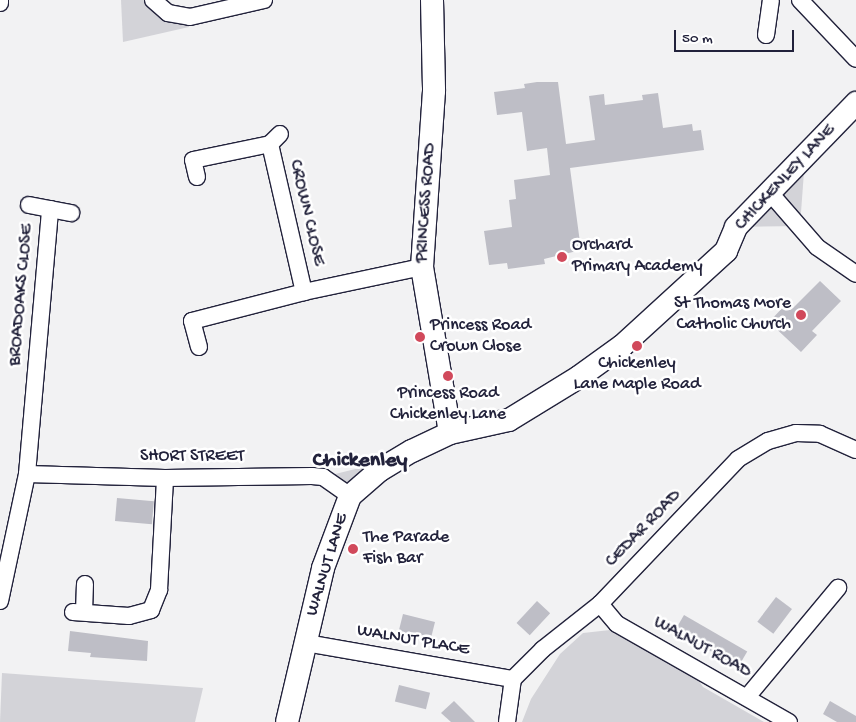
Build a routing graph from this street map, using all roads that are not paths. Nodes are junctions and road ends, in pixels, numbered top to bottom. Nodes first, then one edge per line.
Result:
1 (153, 0) edge
2 (264, 0) edge
3 (432, 0) edge
4 (771, 0) edge
5 (800, 0) edge
6 (766, 35) dead end
7 (856, 59) edge
8 (856, 103) edge
9 (198, 177) dead end
10 (771, 194) junction
11 (29, 205) dead end
12 (50, 209) junction
13 (71, 213) dead end
14 (422, 267) junction
15 (856, 274) edge
16 (304, 292) junction
17 (198, 347) dead end
18 (450, 433) junction
19 (856, 450) edge
20 (27, 474) junction
21 (165, 478) junction
22 (350, 496) junction
23 (85, 584) dead end
24 (838, 588) dead end
25 (0, 601) edge
26 (600, 604) junction
27 (306, 643) junction
28 (513, 679) junction
29 (748, 696) junction
30 (287, 722) edge
31 (507, 722) edge
32 (789, 722) edge

1 - 2 street
3 - 14 street, PRINCESS ROAD
4 - 6 street
5 - 7 street
8 - 10 street, CHICKENLEY LANE
9 - 16 street, CROWN CLOSE
10 - 15 street
10 - 18 street, CHICKENLEY LANE
11 - 12 street, BROADOAKS CLOSE
12 - 13 street, BROADOAKS CLOSE
12 - 20 street, BROADOAKS CLOSE
14 - 16 street, CROWN CLOSE
14 - 18 street, PRINCESS ROAD
16 - 17 street, CROWN CLOSE
18 - 22 street, WALNUT LANE
19 - 26 street, CEDAR ROAD
20 - 21 street, SHORT STREET
20 - 25 street, BROADOAKS CLOSE
21 - 22 street, SHORT STREET
21 - 23 street
22 - 27 street, WALNUT LANE
24 - 29 street
26 - 28 street, CEDAR ROAD
26 - 29 street, WALNUT ROAD
27 - 28 street, WALNUT PLACE
27 - 30 street, WALNUT LANE
28 - 31 street
29 - 32 street, WALNUT ROAD

